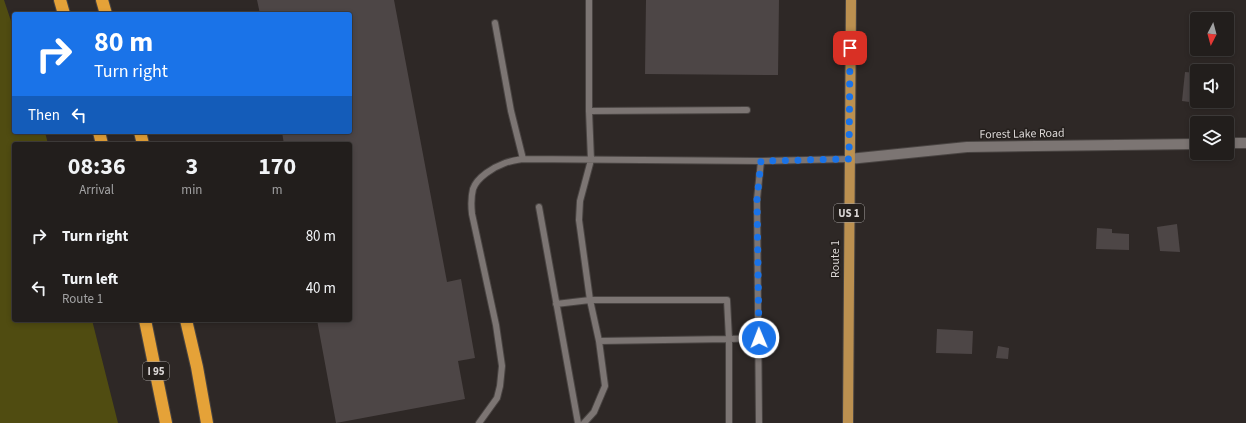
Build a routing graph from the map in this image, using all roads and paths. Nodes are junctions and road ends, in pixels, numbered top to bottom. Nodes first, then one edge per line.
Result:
1 (60, 0) edge
2 (102, 0) edge
3 (589, 0) edge
4 (851, 0) edge
5 (63, 12) edge
6 (105, 12) edge
7 (494, 23) dead end
8 (747, 110) dead end
9 (589, 111) junction
10 (1234, 143) edge
11 (1246, 143) edge
12 (1190, 144) edge
13 (523, 159) junction
14 (849, 159) junction
15 (591, 160) junction
16 (761, 161) junction
17 (539, 207) dead end
18 (590, 300) junction
19 (556, 304) junction
20 (145, 322) edge
21 (186, 322) edge
22 (759, 338) junction
23 (729, 340) junction
24 (599, 341) junction
25 (166, 423) edge
26 (207, 423) edge
27 (479, 423) edge
28 (578, 423) edge
29 (584, 423) edge
30 (729, 423) edge
31 (760, 423) edge
32 (848, 423) edge

1 - 5 highway
2 - 6 highway
3 - 9 lane
4 - 14 main road, Route 1 / US 1
7 - 13 lane
8 - 9 lane
9 - 15 lane
10 - 11 street
12 - 14 street, Forest Lake Road
13 - 15 lane
13 - 27 lane
14 - 16 lane
14 - 32 main road, Route 1 / US 1
15 - 16 lane
15 - 18 lane
16 - 22 lane
17 - 19 lane
18 - 19 lane
18 - 23 lane
18 - 24 lane
19 - 28 lane
20 - 25 highway, I 95
21 - 26 highway
22 - 23 lane
22 - 31 lane
23 - 24 lane
23 - 30 lane
24 - 29 lane

